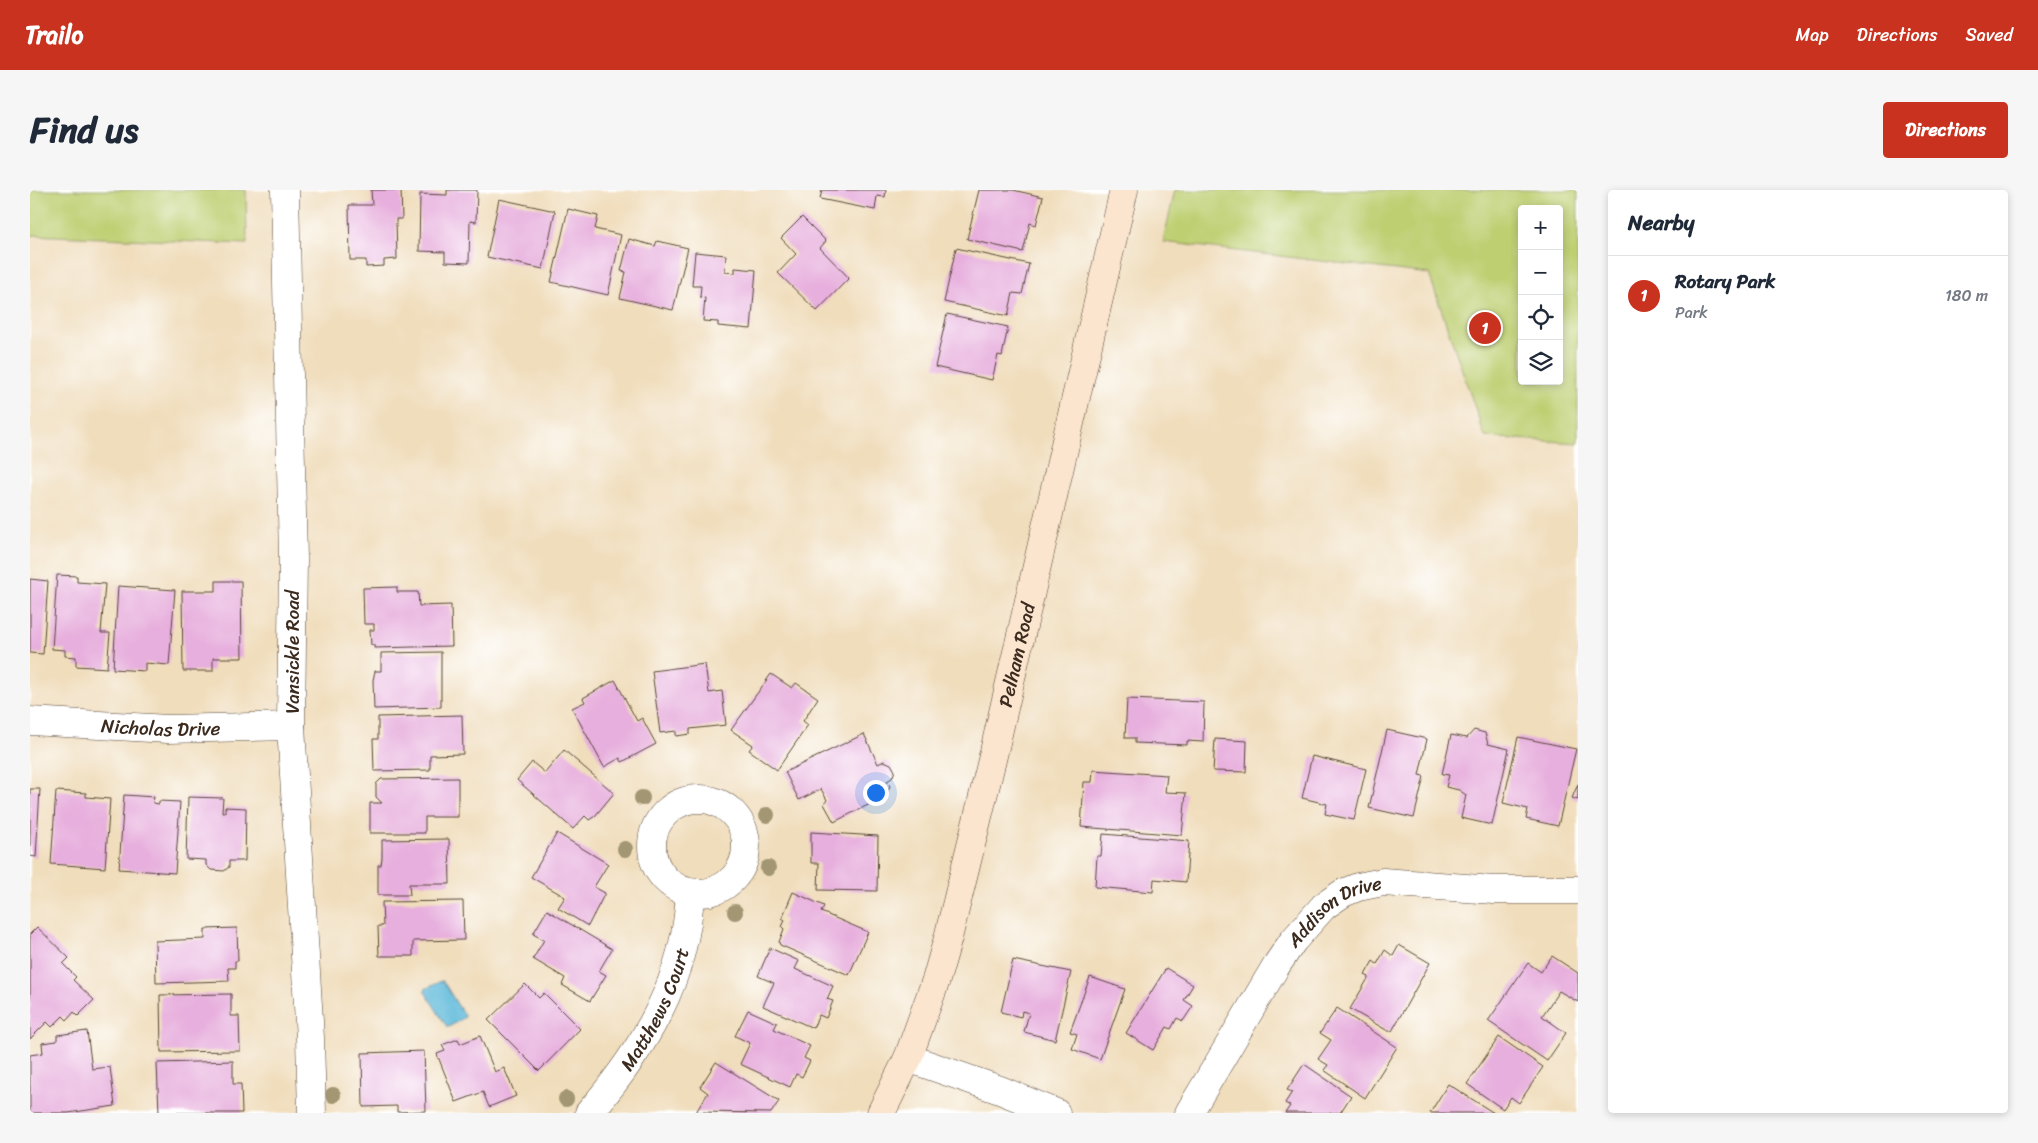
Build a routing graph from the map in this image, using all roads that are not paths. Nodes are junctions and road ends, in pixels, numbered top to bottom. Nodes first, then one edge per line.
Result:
1 (285, 190) edge
2 (1124, 190) edge
3 (30, 721) edge
4 (291, 726) junction
5 (1578, 890) edge
6 (690, 893) dead end
7 (908, 1058) junction
8 (312, 1113) edge
9 (588, 1113) edge
10 (881, 1113) edge
11 (1056, 1113) edge
12 (1189, 1113) edge

1 - 4 street, Vansickle Road
2 - 7 main road, Pelham Road
3 - 4 street, Nicholas Drive
4 - 8 street, Vansickle Road
5 - 12 street, Addison Drive
6 - 9 street, Matthews Court
7 - 10 main road, Pelham Road
7 - 11 street

